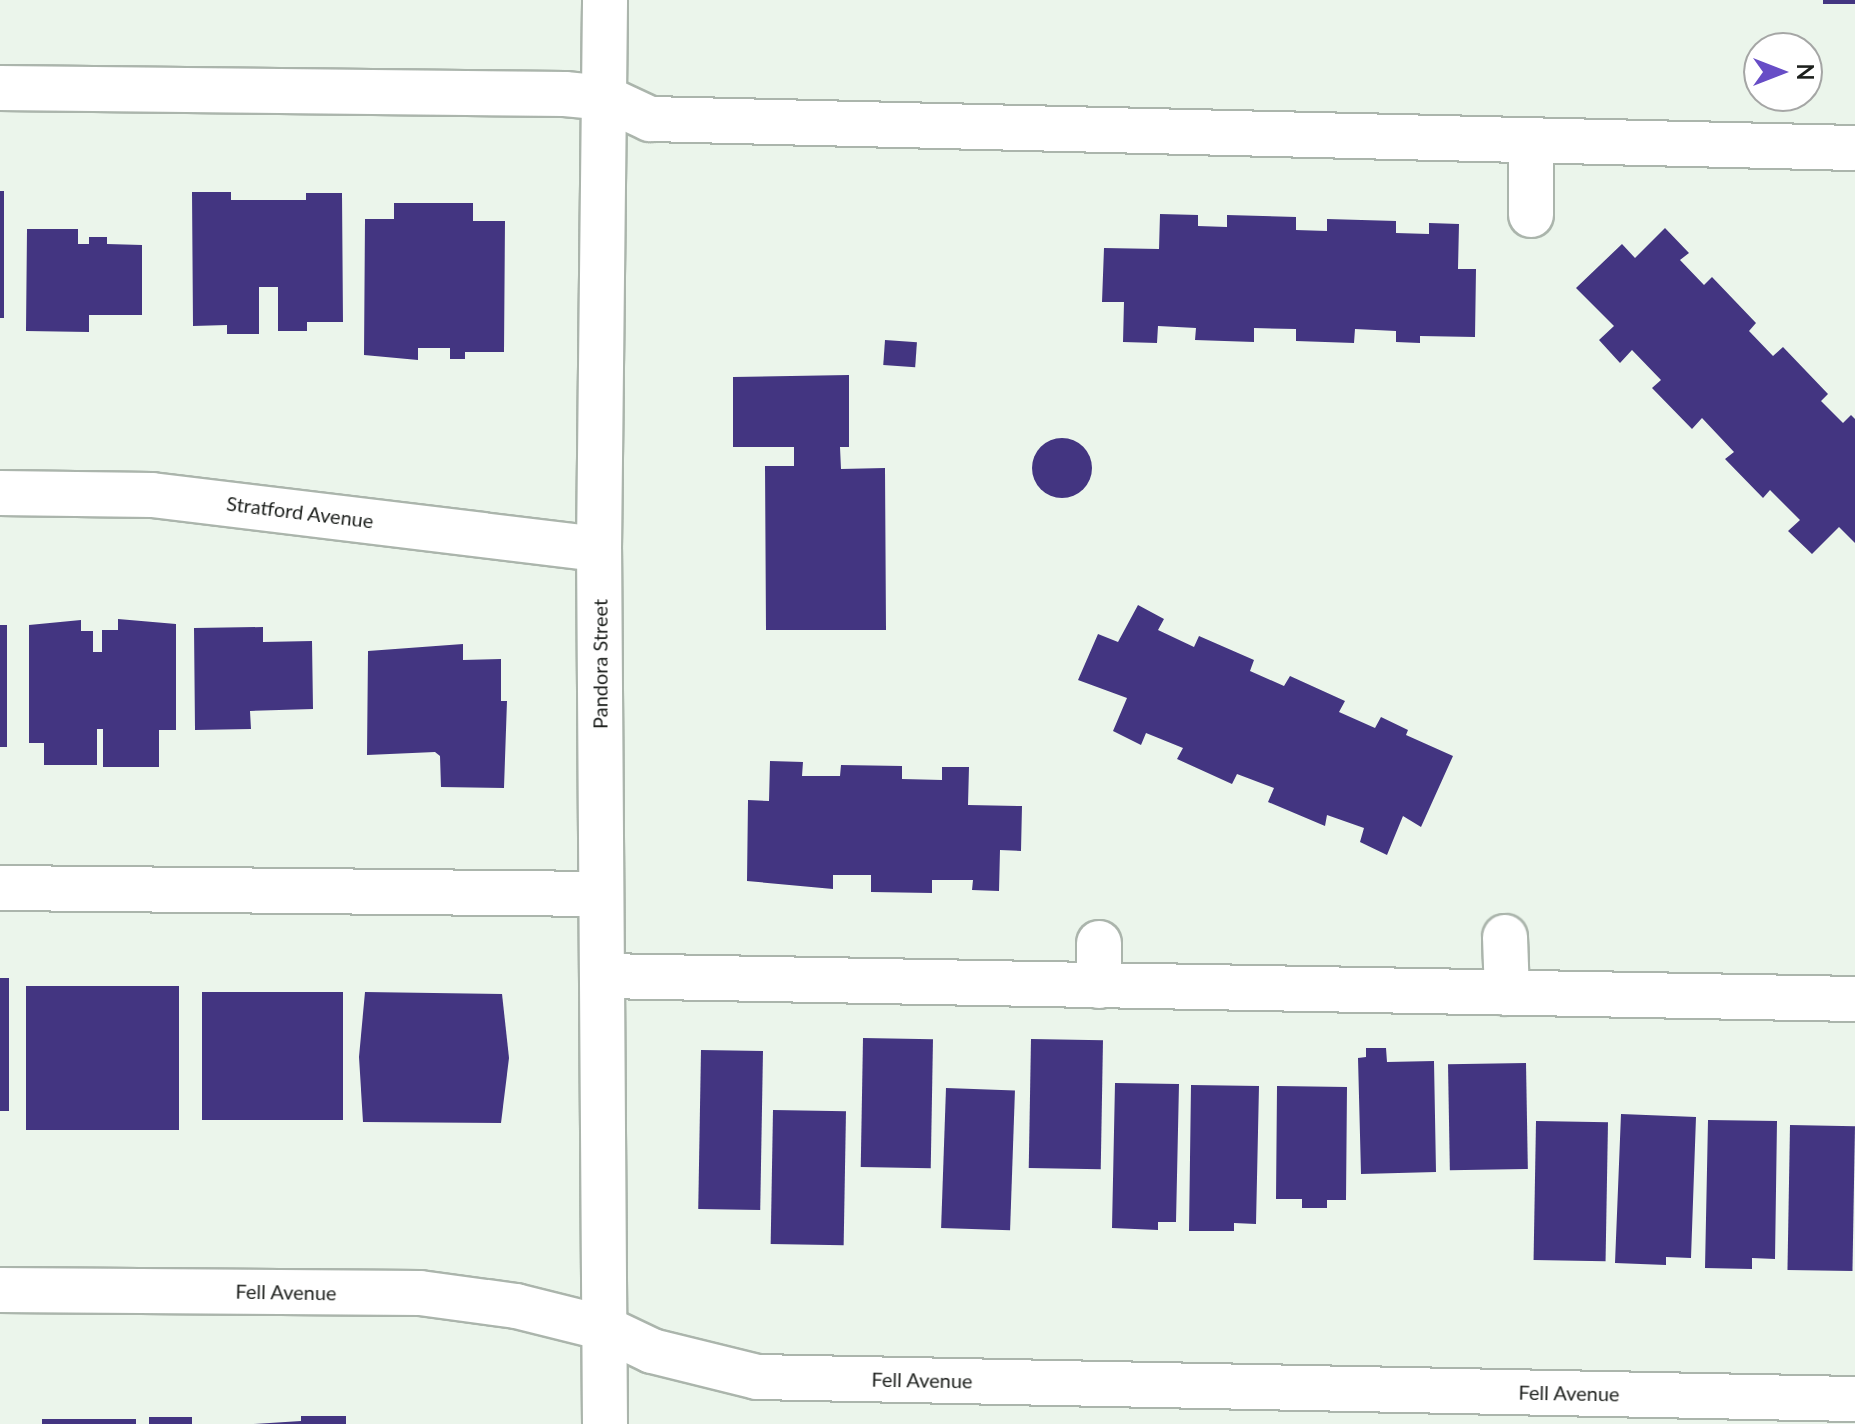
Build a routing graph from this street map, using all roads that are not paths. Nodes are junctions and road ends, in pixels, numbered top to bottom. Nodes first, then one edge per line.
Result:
1 (605, 0) edge
2 (0, 88) edge
3 (605, 98) junction
4 (1531, 140) junction
5 (1855, 148) edge
6 (1531, 215) dead end
7 (0, 493) edge
8 (599, 549) junction
9 (0, 888) edge
10 (601, 894) junction
11 (1505, 937) dead end
12 (1099, 943) dead end
13 (602, 976) junction
14 (1099, 986) junction
15 (1507, 993) junction
16 (1855, 999) edge
17 (0, 1290) edge
18 (604, 1328) junction
19 (1855, 1399) edge
20 (605, 1424) edge

1 - 3 street, Pandora Street
2 - 3 street
3 - 4 street
3 - 8 street, Pandora Street
4 - 5 street
4 - 6 street
7 - 8 street, Stratford Avenue
8 - 10 street, Pandora Street
9 - 10 street
10 - 13 street, Pandora Street
11 - 15 street
12 - 14 street
13 - 14 street
13 - 18 street, Pandora Street
14 - 15 street
15 - 16 street
17 - 18 street, Fell Avenue
18 - 19 street, Fell Avenue
18 - 20 street, Pandora Street

